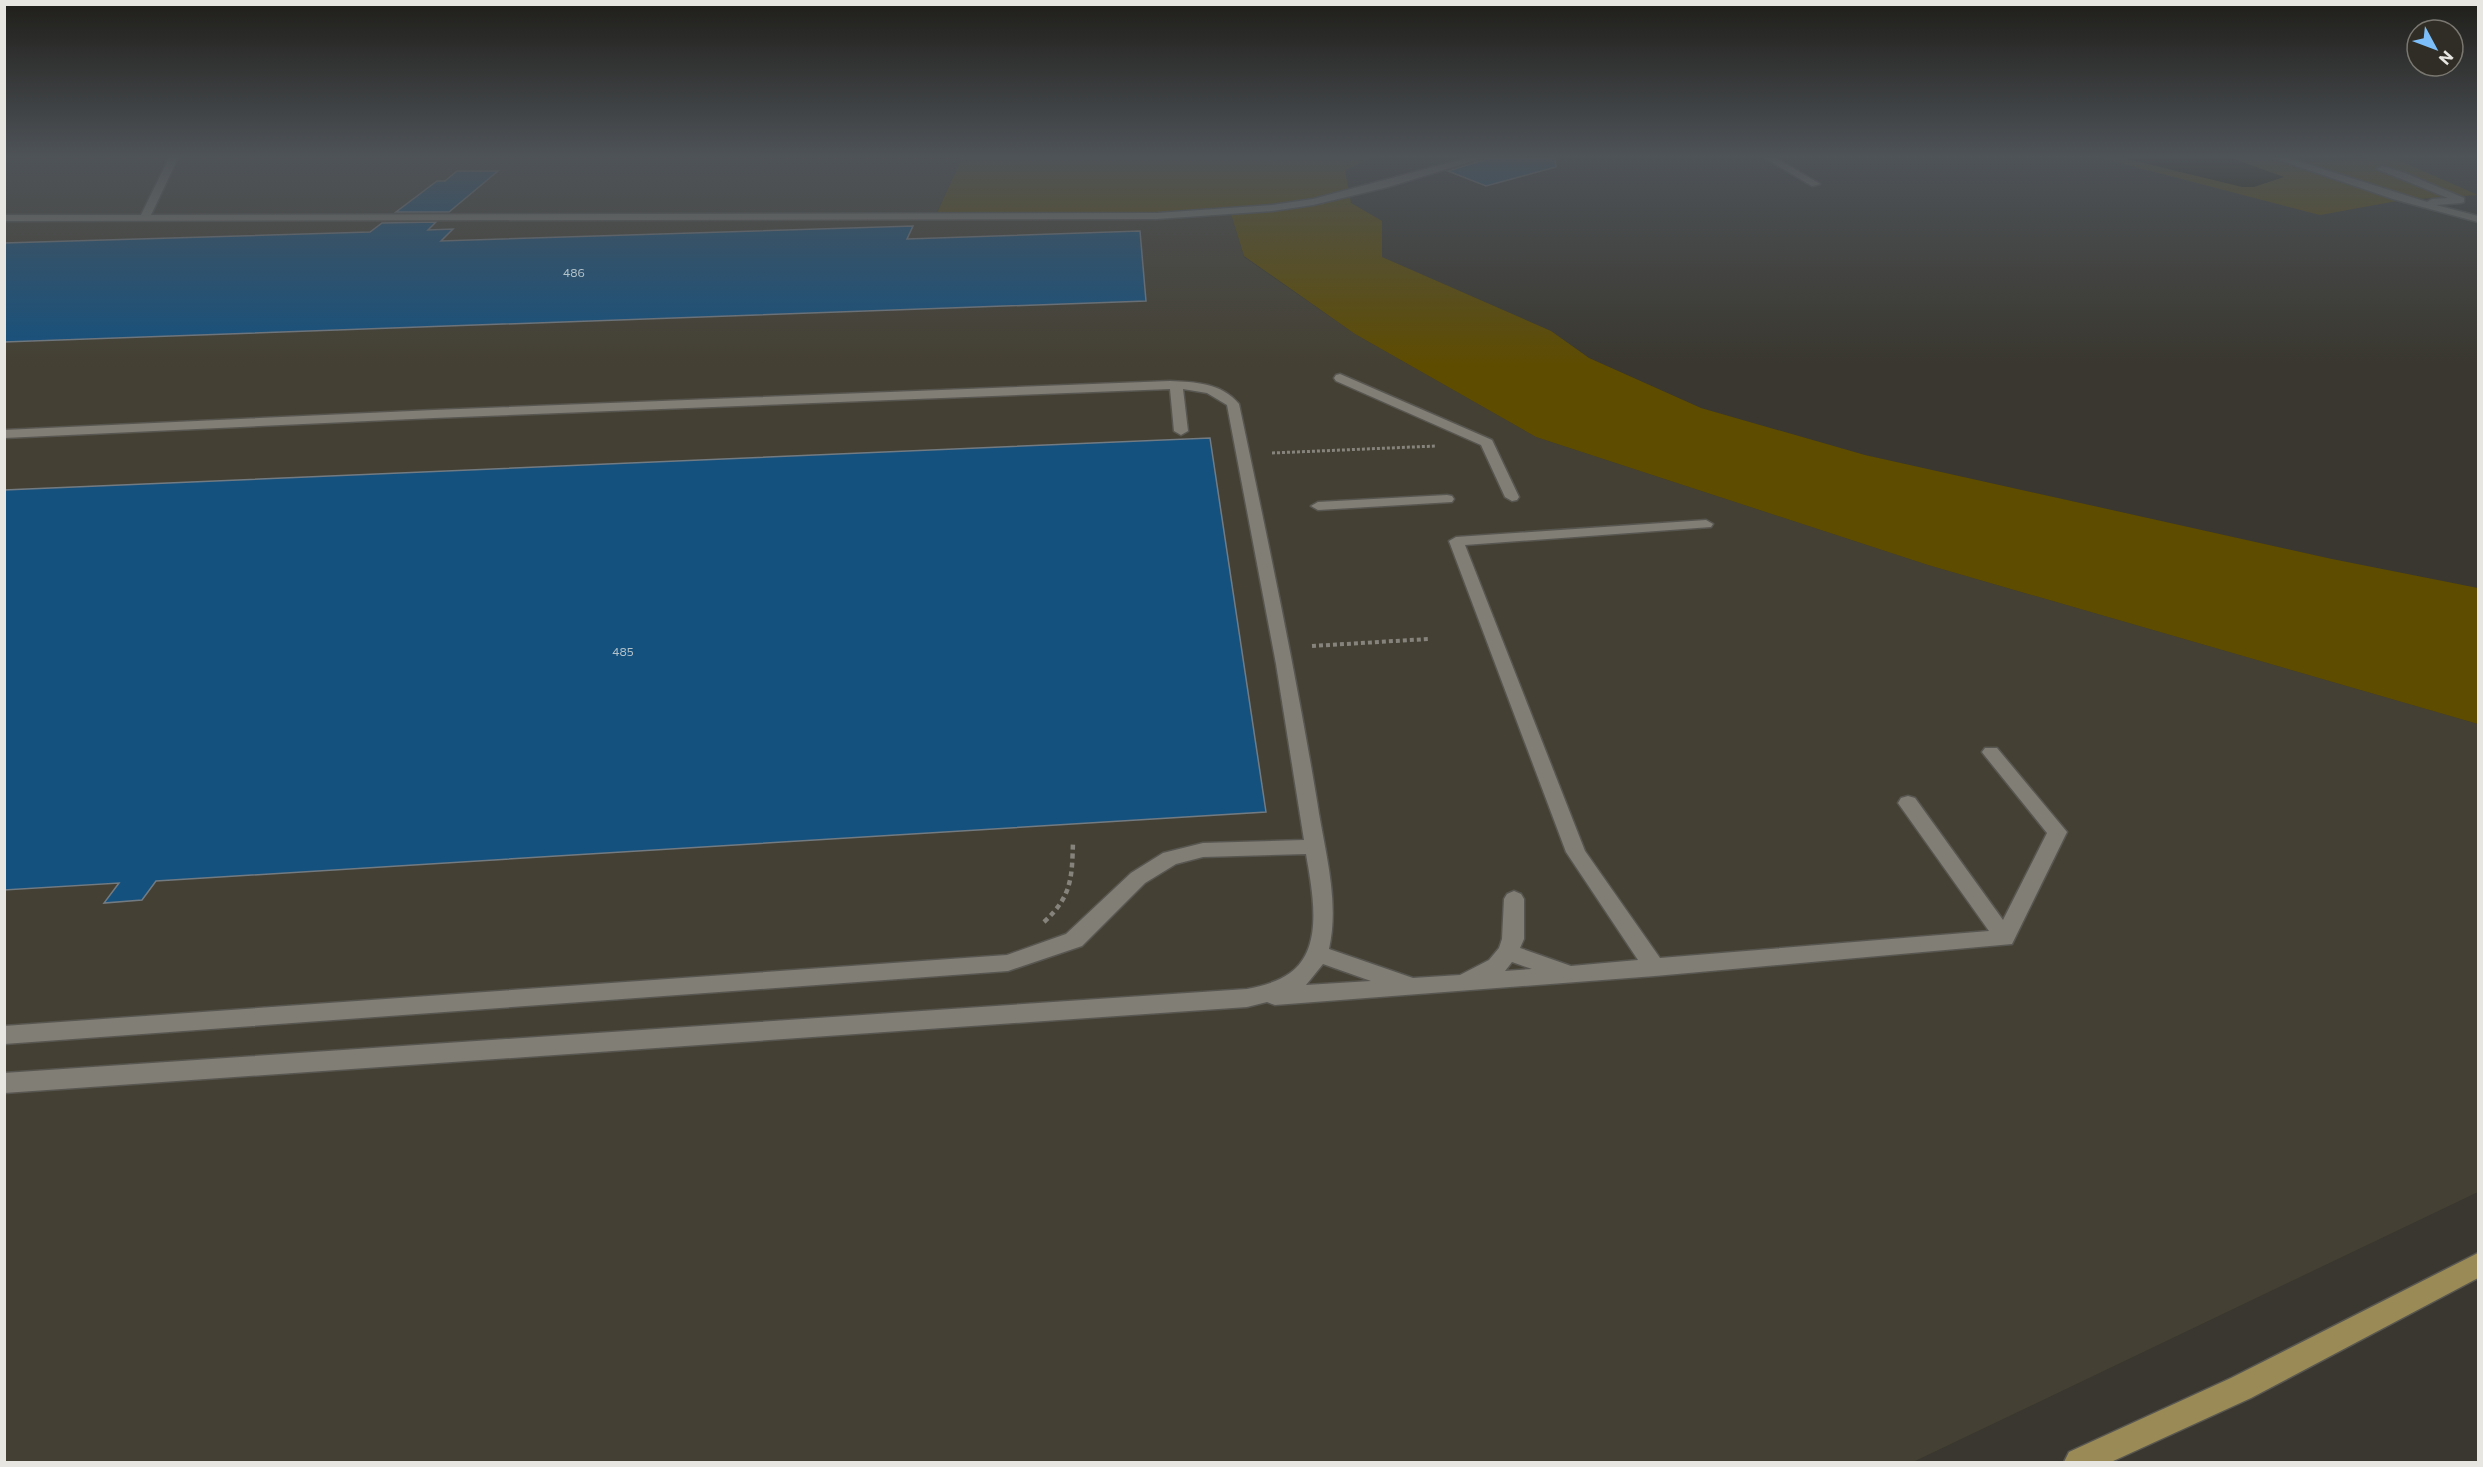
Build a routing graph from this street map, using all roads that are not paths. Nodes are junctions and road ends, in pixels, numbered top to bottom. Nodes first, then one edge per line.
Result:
1 (1340, 378) dead end
2 (1176, 385) junction
3 (1181, 431) dead end
4 (4, 434) edge
5 (1512, 497) dead end
6 (1448, 499) dead end
7 (1318, 506) dead end
8 (1706, 524) dead end
9 (1991, 752) dead end
10 (1908, 803) dead end
11 (1314, 847) junction
12 (1514, 899) dead end
13 (2006, 938) junction
14 (1508, 952) junction
15 (1317, 953) junction
16 (1655, 968) junction
17 (1572, 975) junction
18 (1463, 983) junction
19 (1412, 986) junction
20 (1247, 998) junction
21 (4, 1035) edge
22 (4, 1083) edge
23 (2478, 1265) edge
24 (2079, 1462) edge

1 - 5 street
2 - 3 street
2 - 4 street
2 - 11 street
6 - 7 street
8 - 16 street
9 - 13 street
10 - 13 street
11 - 15 street
11 - 21 street
12 - 14 street
13 - 16 street
14 - 17 street
14 - 18 street
15 - 19 street
15 - 20 street
16 - 17 street
17 - 18 street
18 - 19 street
19 - 20 street
20 - 22 street
23 - 24 main road

